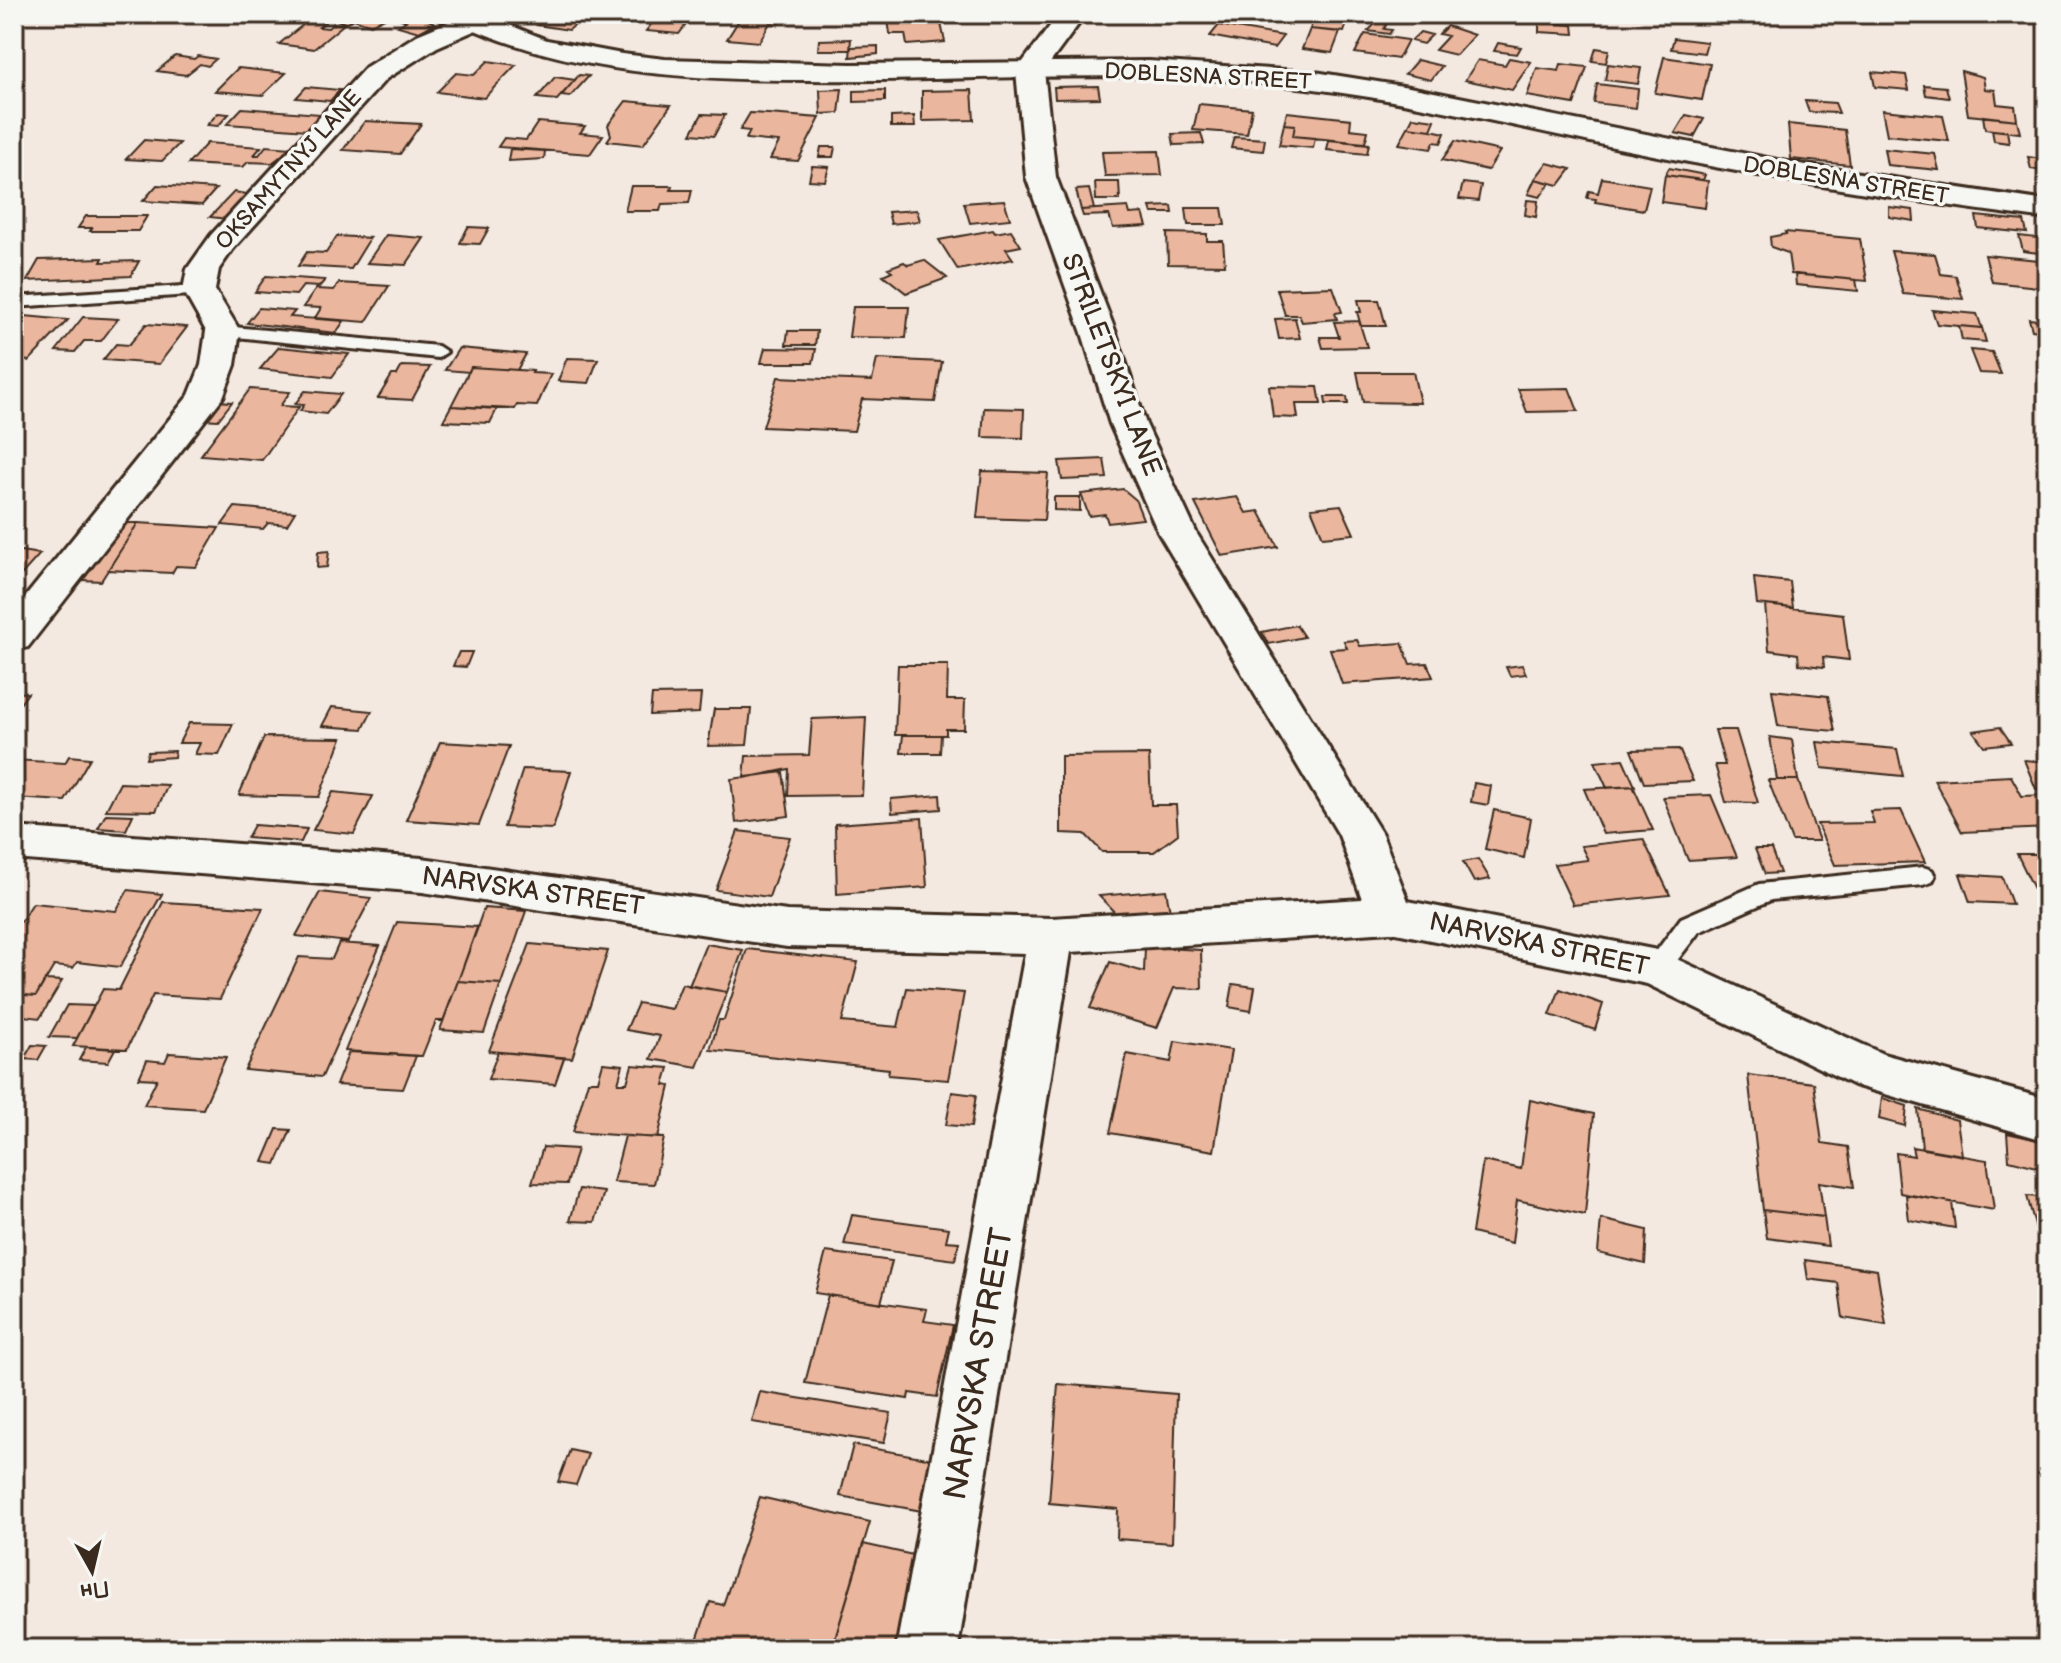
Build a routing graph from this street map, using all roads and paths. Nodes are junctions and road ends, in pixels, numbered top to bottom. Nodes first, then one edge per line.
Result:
1 (1073, 14) edge
2 (468, 18) edge
3 (1030, 71) junction
4 (2047, 210) edge
5 (199, 290) junction
6 (14, 302) edge
7 (223, 331) junction
8 (438, 352) dead end
9 (14, 638) edge
10 (14, 843) edge
11 (1923, 876) dead end
12 (1391, 915) junction
13 (1051, 936) junction
14 (1657, 968) junction
15 (2047, 1120) edge
16 (927, 1649) edge

1 - 3 street
2 - 3 street, DOBLESNA STREET
2 - 5 street, OKSAMYTNYJ LANE
3 - 4 street, DOBLESNA STREET
3 - 12 street, STRILETSKYI LANE
5 - 6 lane
5 - 7 street
7 - 8 lane
7 - 9 street
10 - 13 street, NARVSKA STREET
11 - 14 lane
12 - 13 street, NARVSKA STREET
12 - 14 street, NARVSKA STREET
13 - 16 street, NARVSKA STREET
14 - 15 street, NARVSKA STREET

